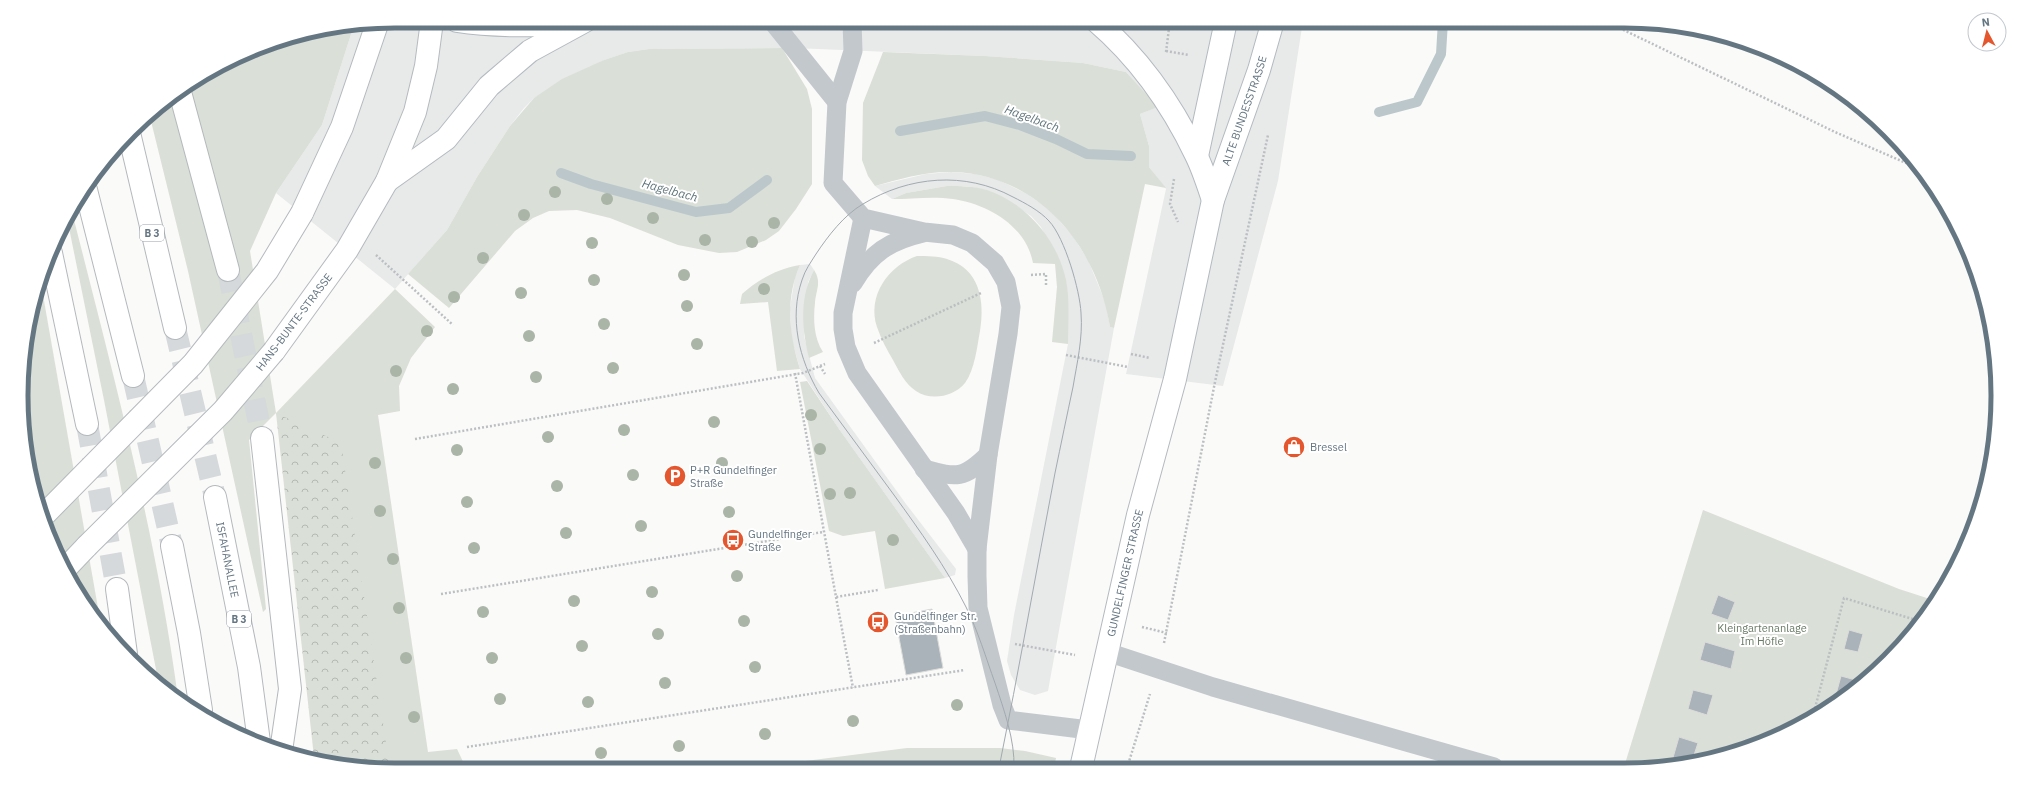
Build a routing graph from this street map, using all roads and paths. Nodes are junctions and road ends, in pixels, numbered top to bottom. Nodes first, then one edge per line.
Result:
1 (431, 28) edge
2 (573, 28) edge
3 (778, 28) edge
4 (852, 28) edge
5 (1104, 28) edge
6 (1224, 28) edge
7 (1271, 28) edge
8 (1620, 28) edge
9 (375, 29) edge
10 (181, 97) edge
11 (837, 102) junction
12 (1270, 129) dead end
13 (131, 141) edge
14 (1197, 156) junction
15 (1909, 164) edge
16 (387, 181) junction
17 (87, 195) edge
18 (1213, 200) junction
19 (863, 218) junction
20 (924, 232) junction
21 (351, 243) junction
22 (53, 263) edge
23 (228, 270) tunnel mouth
24 (847, 293) junction
25 (980, 294) dead end
26 (453, 325) dead end
27 (175, 328) tunnel mouth
28 (882, 339) dead end
29 (1066, 355) dead end
30 (826, 363) dead end
31 (820, 366) junction
32 (1128, 367) dead end
33 (795, 373) junction
34 (825, 374) dead end
35 (133, 376) tunnel mouth
36 (1175, 379) joint
37 (87, 424) tunnel mouth
38 (262, 438) tunnel mouth
39 (415, 439) dead end
40 (988, 455) junction
41 (924, 469) junction
42 (215, 497) tunnel mouth
43 (48, 512) edge
44 (823, 532) junction
45 (172, 546) tunnel mouth
46 (977, 549) junction
47 (69, 565) edge
48 (117, 590) tunnel mouth
49 (878, 590) dead end
50 (441, 594) dead end
51 (836, 597) junction
52 (1915, 620) edge
53 (985, 637) junction
54 (125, 644) edge
55 (1107, 652) junction
56 (1075, 655) dead end
57 (967, 670) dead end
58 (1158, 670) junction
59 (853, 688) junction
60 (201, 707) edge
61 (1815, 709) edge
62 (1089, 730) junction
63 (258, 736) edge
64 (282, 745) edge
65 (467, 747) dead end
66 (1082, 763) edge
67 (1129, 763) edge
68 (1480, 763) edge

1 - 16 main road, HANS-BUNTE-STRASSE
2 - 16 main road
3 - 11 lane
4 - 11 lane
5 - 14 main road
6 - 14 main road
7 - 18 main road, ALTE BUNDESSTRASSE
8 - 15 path
9 - 43 main road, bridge
10 - 23 main road
11 - 19 lane
12 - 58 path
13 - 27 main road, B 3
14 - 18 main road
16 - 21 main road, HANS-BUNTE-STRASSE
17 - 35 main road
18 - 36 main road, ALTE BUNDESSTRASSE
19 - 20 lane
19 - 24 lane
20 - 24 lane
20 - 40 lane
21 - 26 path
21 - 47 main road, HANS-BUNTE-STRASSE, bridge
22 - 37 main road
24 - 41 lane
25 - 28 path
29 - 32 path
30 - 31 path
31 - 33 path
31 - 34 path
33 - 39 path
33 - 44 path
36 - 55 main road, GUNDELFINGER STRASSE
38 - 64 main road
40 - 41 lane
40 - 46 lane
41 - 46 lane
42 - 63 main road, ISFAHANALLEE / B 3
44 - 50 path
44 - 51 path
45 - 60 main road
46 - 53 lane
48 - 54 main road
49 - 51 path
51 - 59 path
52 - 61 path
53 - 56 path
53 - 62 lane
55 - 58 lane
55 - 62 main road, GUNDELFINGER STRASSE
57 - 59 path
58 - 67 path
58 - 68 lane
59 - 65 path
62 - 66 main road, GUNDELFINGER STRASSE

